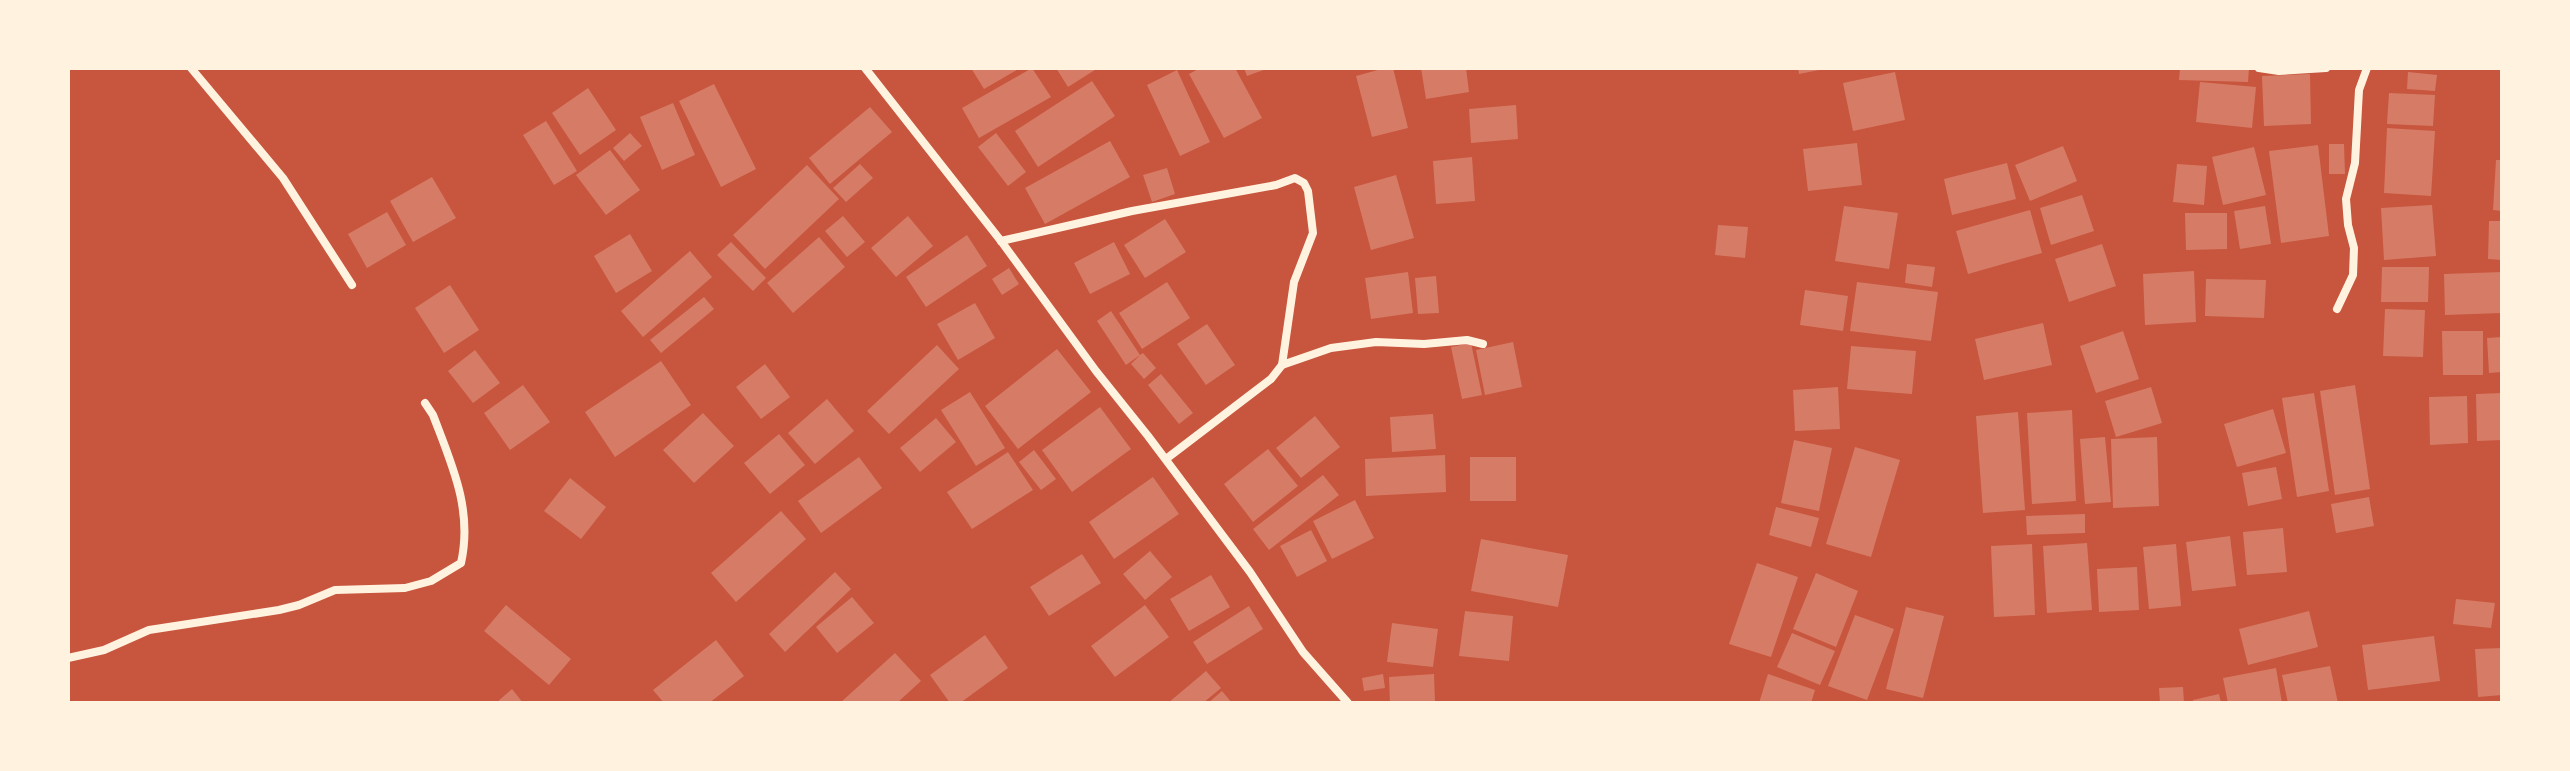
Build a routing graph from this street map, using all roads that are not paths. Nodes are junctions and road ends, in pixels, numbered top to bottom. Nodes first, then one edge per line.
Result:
1 (191, 68) edge
2 (865, 68) edge
3 (2259, 68) edge
4 (2326, 68) edge
5 (2367, 68) edge
6 (1001, 241) junction
7 (352, 285) dead end
8 (2337, 309) dead end
9 (1483, 344) dead end
10 (1282, 365) junction
11 (425, 403) dead end
12 (1166, 459) junction
13 (68, 658) edge
14 (1348, 703) edge

1 - 7 street
2 - 6 street
3 - 4 street
5 - 8 street
6 - 10 street
6 - 12 street
9 - 10 street
10 - 12 street
11 - 13 street
12 - 14 street

